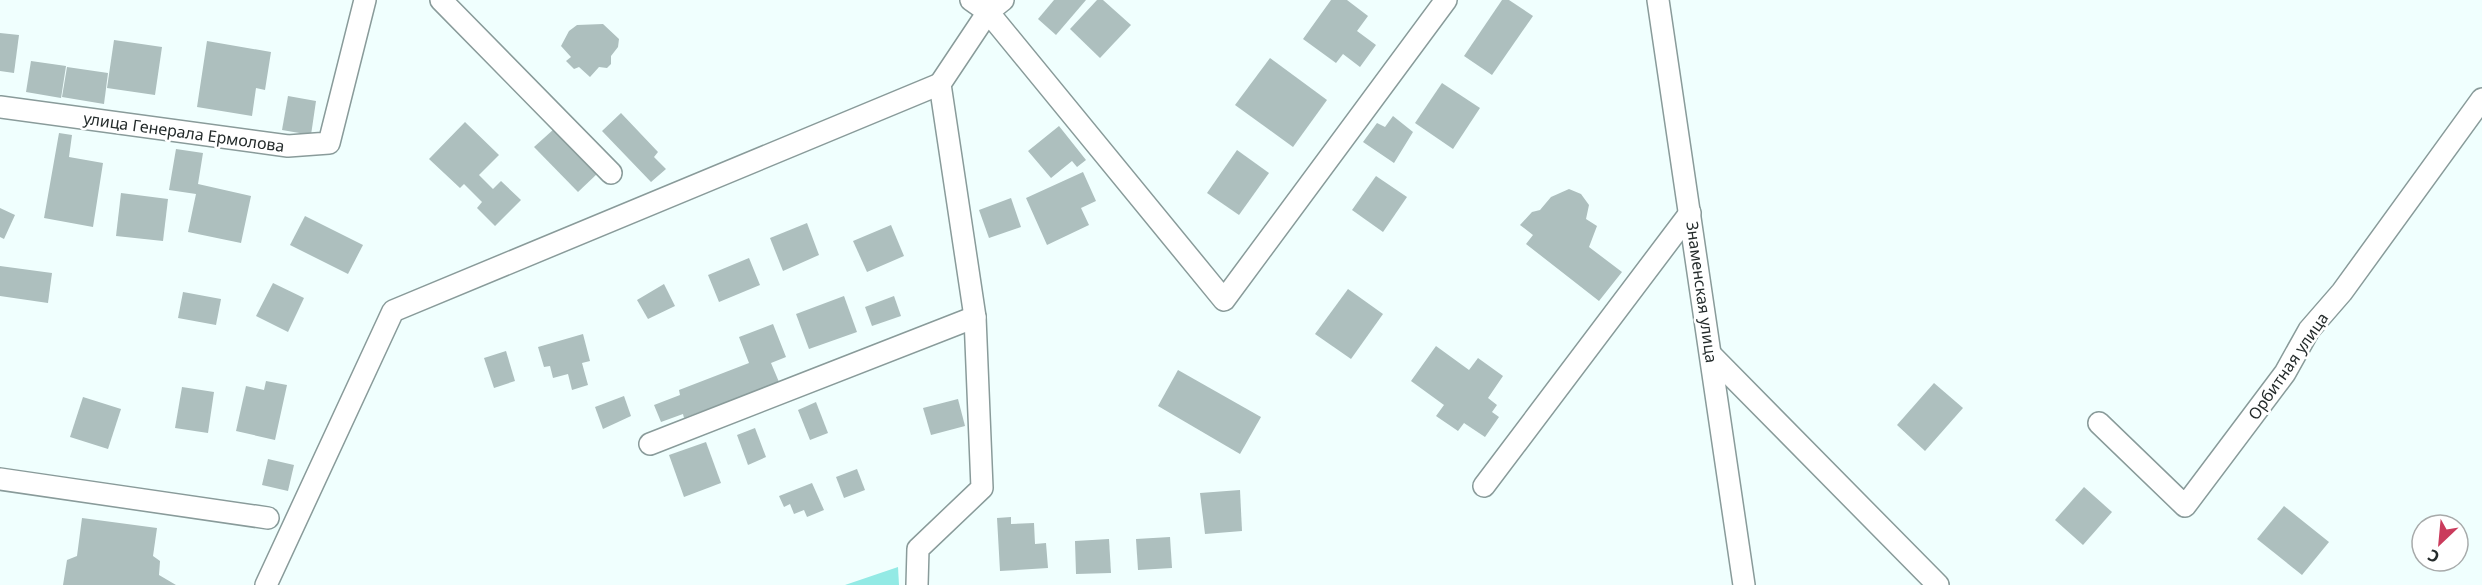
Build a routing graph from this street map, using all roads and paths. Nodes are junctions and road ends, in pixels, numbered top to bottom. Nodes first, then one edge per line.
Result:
1 (365, 0) edge
2 (441, 0) edge
3 (1446, 0) edge
4 (1658, 0) edge
5 (988, 4) edge
6 (940, 84) junction
7 (2482, 99) edge
8 (0, 107) edge
9 (611, 174) dead end
10 (1690, 213) junction
11 (975, 317) junction
12 (1712, 356) junction
13 (2099, 423) dead end
14 (651, 444) dead end
15 (0, 478) edge
16 (1484, 486) dead end
17 (268, 518) dead end
18 (266, 585) edge
19 (917, 585) edge
20 (1744, 585) edge
21 (1938, 585) edge

1 - 8 street, улица Генерала Ермолова
2 - 9 street
3 - 5 street
4 - 10 street, Знаменская улица
5 - 6 street
6 - 11 street
6 - 18 street
7 - 13 street, Орбитная улица
10 - 12 street, Знаменская улица
10 - 16 street
11 - 14 street
11 - 19 street
12 - 20 street, Знаменская улица
12 - 21 street
15 - 17 street

